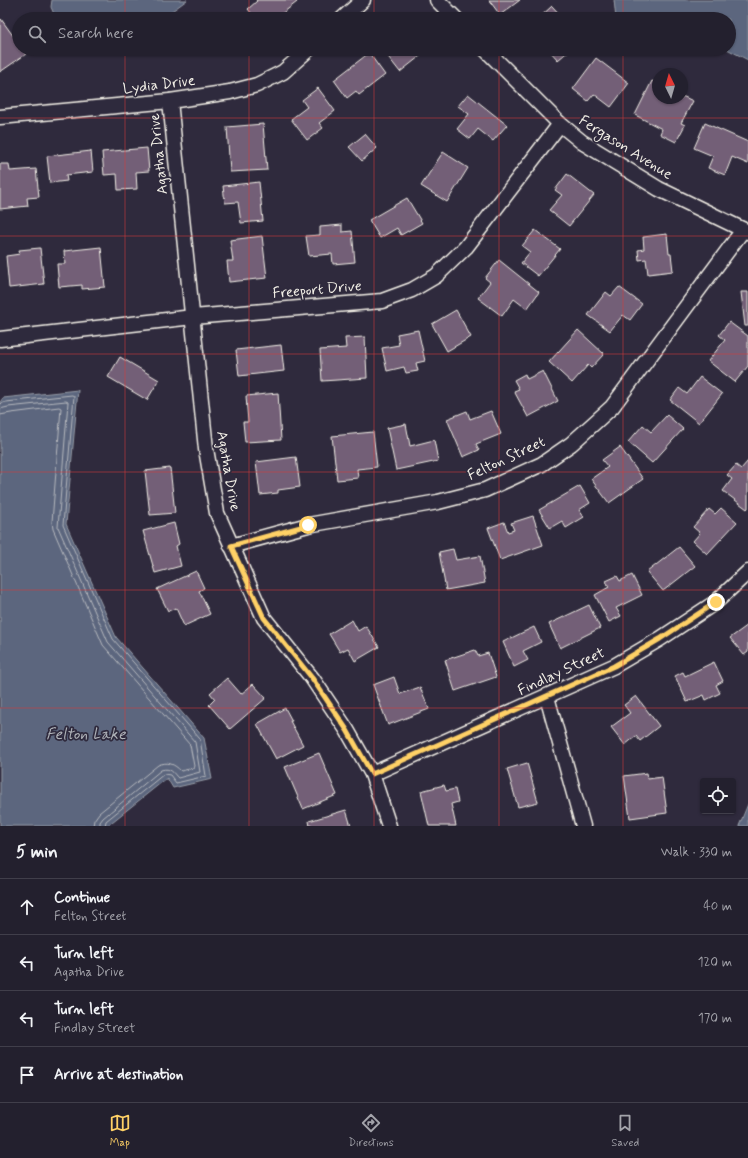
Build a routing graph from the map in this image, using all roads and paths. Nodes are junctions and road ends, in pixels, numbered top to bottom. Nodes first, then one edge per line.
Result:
1 (363, 0) edge
2 (437, 0) edge
3 (350, 12) edge
4 (449, 12) edge
5 (301, 56) edge
6 (492, 56) edge
7 (170, 101) junction
8 (0, 117) edge
9 (560, 124) junction
10 (745, 231) edge
11 (193, 317) junction
12 (0, 339) edge
13 (231, 546) junction
14 (748, 572) edge
15 (547, 697) junction
16 (372, 774) junction
17 (389, 826) edge
18 (583, 826) edge

1 - 3 street
2 - 4 street
5 - 7 street, Lydia Drive
6 - 9 street, Fergason Avenue
7 - 8 street, Lydia Drive
7 - 11 street, Agatha Drive
9 - 10 street, Fergason Avenue
9 - 11 street, Freeport Drive
10 - 13 street, Felton Street
11 - 12 street, Freeport Drive
11 - 13 street, Agatha Drive
13 - 16 street, Agatha Drive
14 - 15 street, Findlay Street
15 - 16 street, Findlay Street
15 - 18 street
16 - 17 street, Agatha Drive

